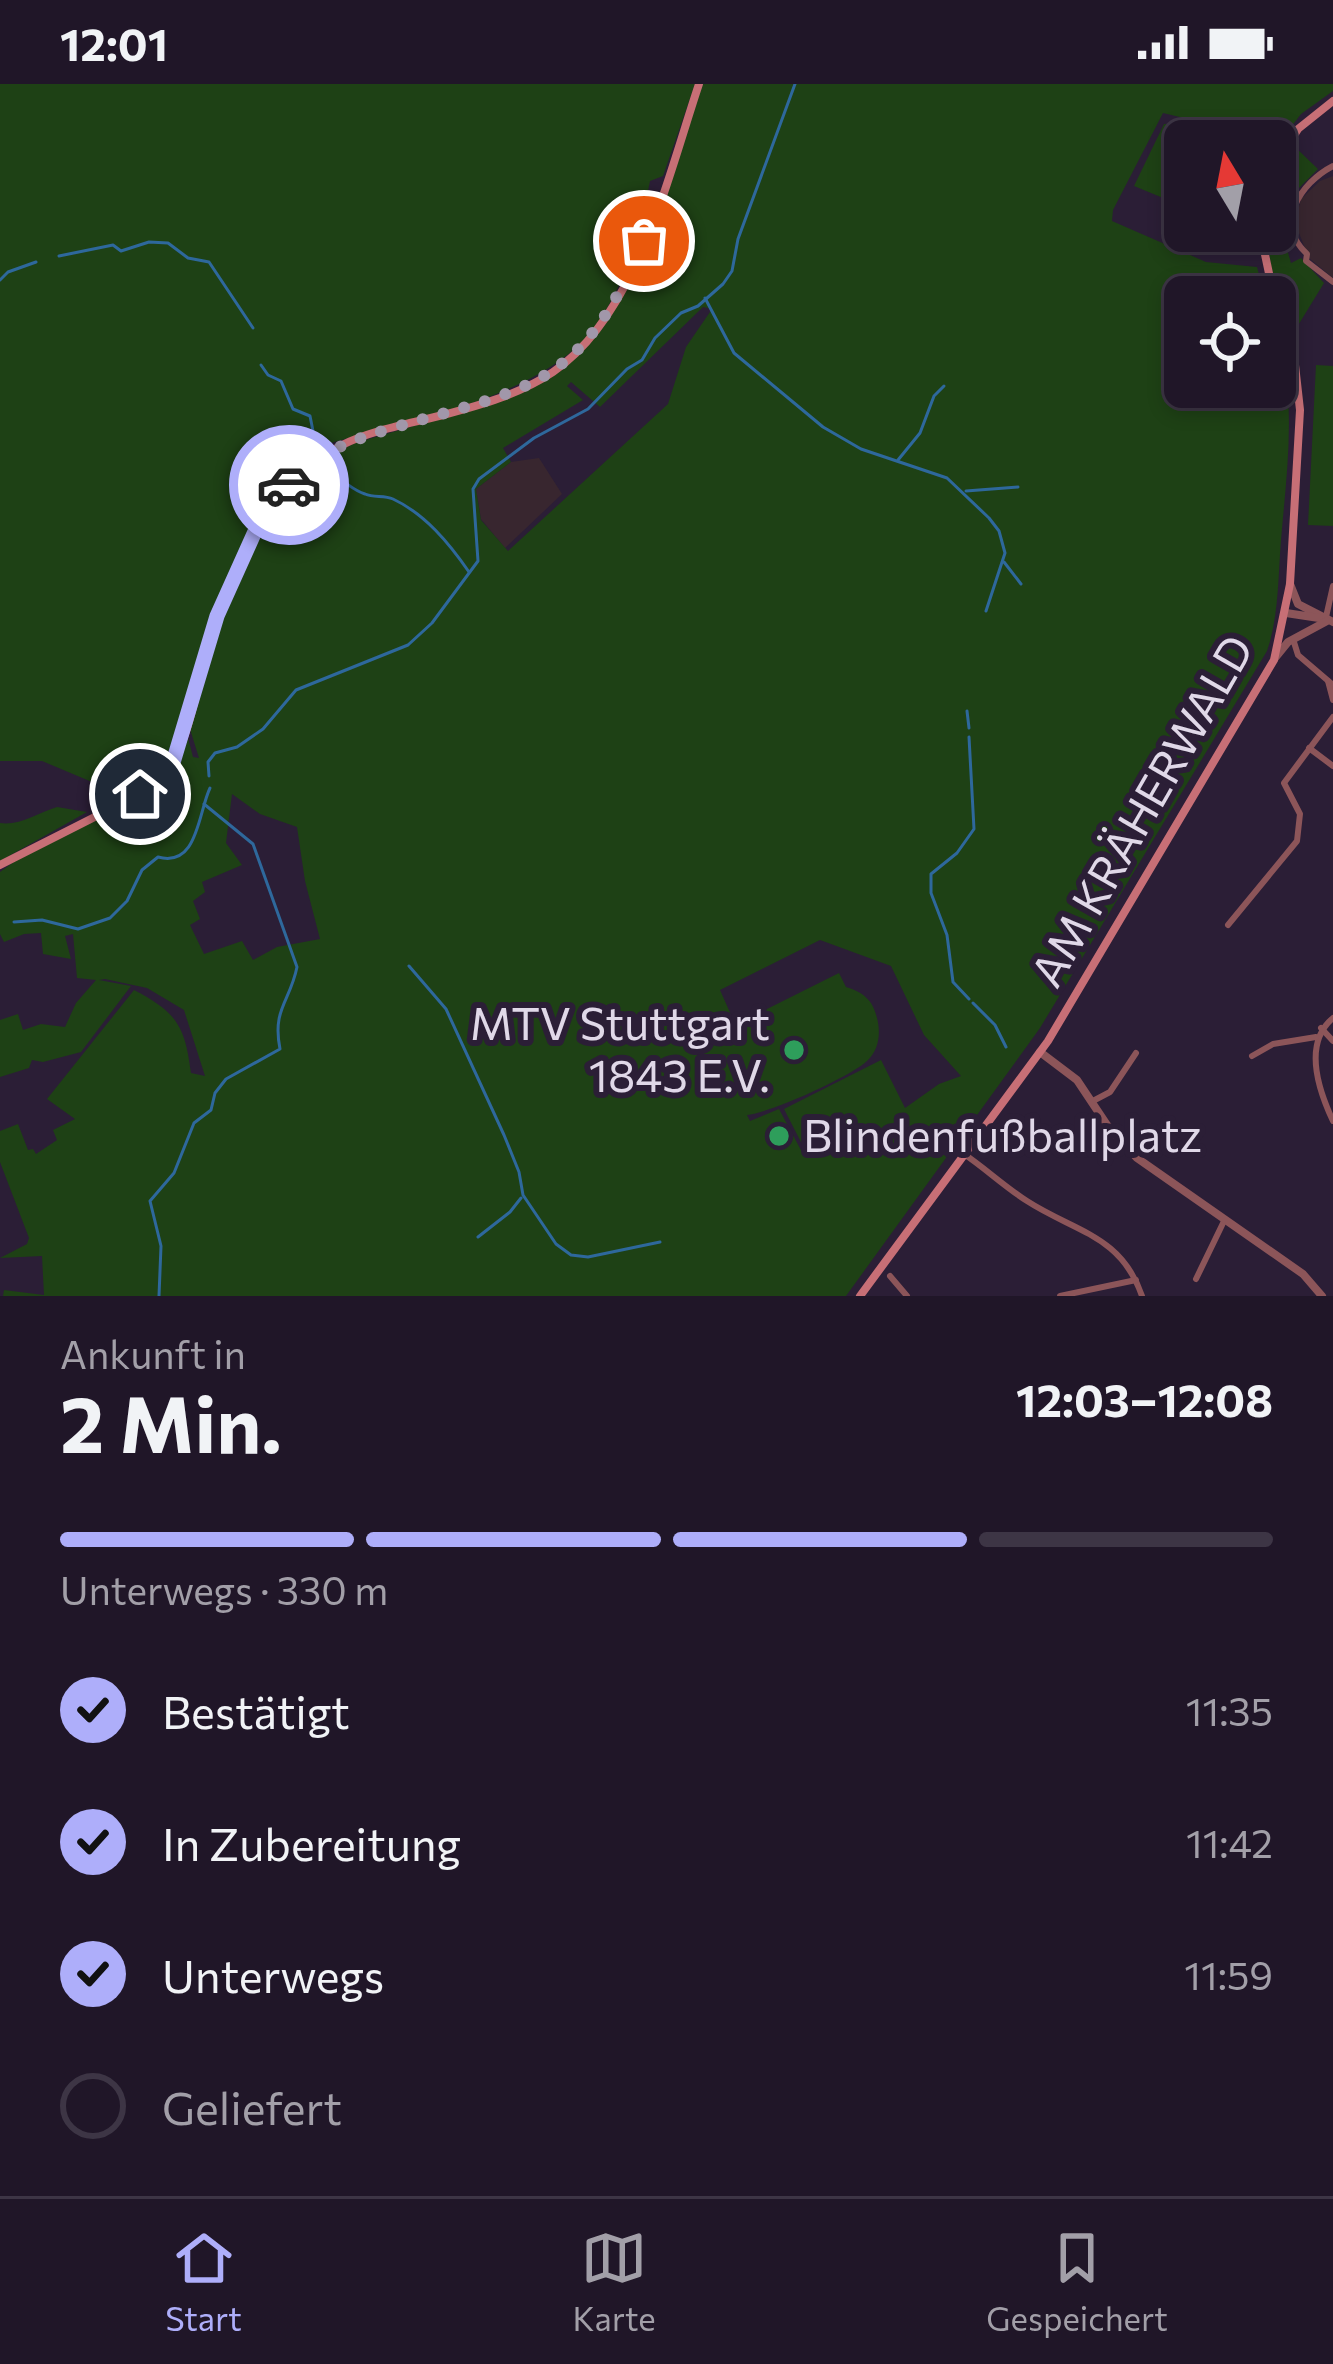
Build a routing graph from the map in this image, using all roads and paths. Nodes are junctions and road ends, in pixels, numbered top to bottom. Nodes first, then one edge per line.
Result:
1 (698, 84) edge
2 (1333, 100) edge
3 (1296, 132) edge
4 (1333, 166) edge
5 (1333, 282) edge
6 (1296, 374) edge
7 (1290, 584) junction
8 (1333, 586) edge
9 (1286, 613) junction
10 (1327, 620) edge
11 (1282, 631) junction
12 (1293, 639) junction
13 (1275, 658) junction
14 (1330, 683) edge
15 (1333, 700) edge
16 (1333, 717) edge
17 (1309, 748) junction
18 (1333, 766) edge
19 (0, 866) edge
20 (1228, 925) dead end
21 (1333, 1018) edge
22 (1321, 1028) junction
23 (1316, 1037) junction
24 (1333, 1041) edge
25 (1040, 1052) junction
26 (1136, 1053) dead end
27 (1252, 1056) dead end
28 (1091, 1102) junction
29 (1333, 1121) edge
30 (964, 1154) junction
31 (1225, 1219) junction
32 (890, 1276) dead end
33 (1136, 1280) junction
34 (1196, 1280) dead end
35 (860, 1296) edge
36 (907, 1296) edge
37 (1060, 1296) edge
38 (1142, 1296) edge
39 (1322, 1296) edge

1 - 19 main road
2 - 3 main road
4 - 5 street
6 - 7 main road, AM KRÄHERWALD
7 - 9 main road, AM KRÄHERWALD
7 - 10 street
8 - 10 street
9 - 10 street
9 - 11 main road, AM KRÄHERWALD
10 - 12 street
11 - 12 street
11 - 13 main road, AM KRÄHERWALD
12 - 13 street
12 - 14 street
13 - 25 main road, AM KRÄHERWALD
14 - 15 street
16 - 17 street
17 - 18 street
17 - 20 street
21 - 22 street
22 - 23 street
22 - 24 street
23 - 27 street
23 - 29 street
25 - 28 street
25 - 30 main road, AM KRÄHERWALD
26 - 28 street
28 - 31 street
30 - 33 street
30 - 35 main road, AM KRÄHERWALD
31 - 34 street
31 - 39 street
32 - 36 street
33 - 37 street
33 - 38 street

